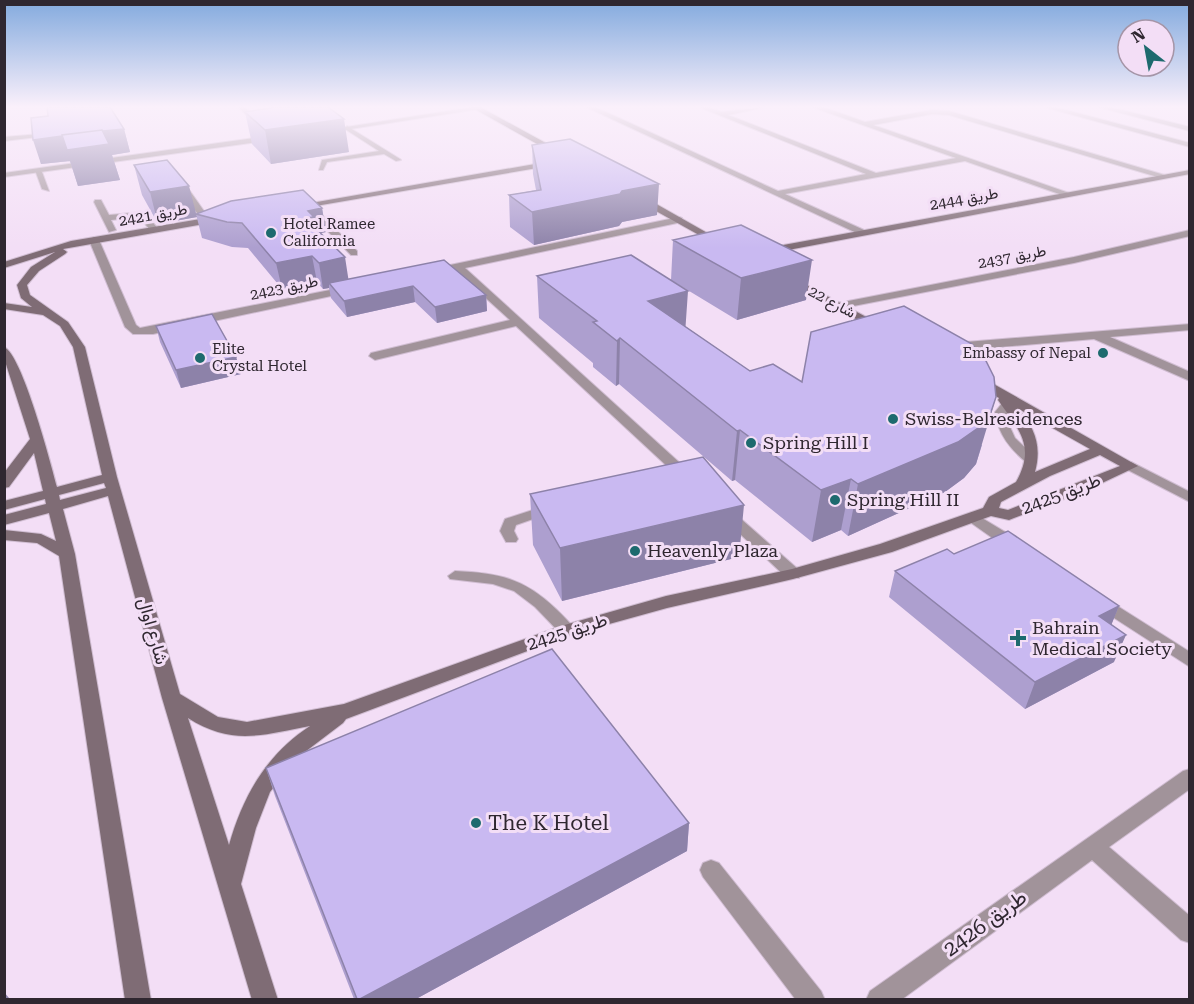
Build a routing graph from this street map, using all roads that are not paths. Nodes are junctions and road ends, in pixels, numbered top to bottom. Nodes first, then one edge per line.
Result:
1 (165, 154) edge
2 (371, 154) edge
3 (387, 154) edge
4 (563, 154) edge
5 (691, 154) edge
6 (822, 154) edge
7 (950, 154) edge
8 (1089, 154) edge
9 (964, 159) junction
10 (398, 160) dead end
11 (321, 169) edge
12 (38, 172) junction
13 (1190, 172) edge
14 (4, 175) edge
15 (875, 175) junction
16 (174, 176) edge
17 (1164, 176) junction
18 (46, 189) dead end
19 (630, 193) edge
20 (778, 194) junction
21 (1068, 194) junction
22 (98, 202) dead end
23 (307, 204) junction
24 (285, 208) edge
25 (229, 217) edge
26 (106, 218) junction
27 (679, 220) junction
28 (207, 221) junction
29 (112, 230) dead end
30 (154, 230) junction
31 (861, 232) junction
32 (1190, 233) edge
33 (94, 240) junction
34 (735, 251) edge
35 (62, 252) junction
36 (354, 253) dead end
37 (756, 254) edge
38 (4, 265) edge
39 (458, 266) junction
40 (775, 273) edge
41 (422, 274) edge
42 (4, 275) edge
43 (364, 286) edge
44 (4, 306) edge
45 (838, 306) junction
46 (46, 312) junction
47 (517, 322) junction
48 (1190, 327) edge
49 (891, 333) edge
50 (1095, 334) junction
51 (945, 347) edge
52 (4, 350) edge
53 (375, 356) dead end
54 (972, 377) edge
55 (1190, 377) edge
56 (1003, 398) junction
57 (37, 439) junction
58 (1099, 450) junction
59 (1031, 460) junction
60 (1131, 466) junction
61 (112, 483) junction
62 (4, 484) edge
63 (1022, 485) junction
64 (696, 486) edge
65 (1190, 498) edge
66 (53, 500) junction
67 (714, 502) edge
68 (565, 504) edge
69 (4, 506) edge
70 (990, 511) junction
71 (972, 517) junction
72 (4, 520) edge
73 (4, 535) edge
74 (511, 539) dead end
75 (67, 554) junction
76 (1031, 556) edge
77 (793, 574) junction
78 (455, 576) dead end
79 (1081, 589) edge
80 (567, 630) junction
81 (1190, 661) edge
82 (172, 698) junction
83 (346, 711) junction
84 (1190, 777) edge
85 (1092, 846) junction
86 (711, 870) dead end
87 (230, 882) junction
88 (1190, 932) edge
89 (138, 999) edge
90 (265, 999) edge
91 (812, 999) edge
92 (879, 999) edge

1 - 12 street
2 - 11 lane
3 - 10 lane
4 - 23 street
5 - 20 street
6 - 15 street
7 - 9 street
8 - 17 street
9 - 15 street
9 - 21 street
12 - 14 street
12 - 18 lane
13 - 17 street, طريق 2444
15 - 20 street
16 - 28 lane
17 - 21 street, طريق 2444
19 - 27 street
20 - 31 street
21 - 31 street, طريق 2444
22 - 26 lane
23 - 24 street
23 - 36 lane
25 - 28 street, طريق 2421
26 - 29 lane
26 - 30 lane
27 - 34 street
27 - 39 street
28 - 30 street, طريق 2421
30 - 33 street, طريق 2421
31 - 37 street, طريق 2444
32 - 45 street, طريق 2437
33 - 35 street, طريق 2421
33 - 38 street, طريق 2421
33 - 43 street, طريق 2423
35 - 42 street, طريق 2421
35 - 46 street, شارع اوال
39 - 41 street
39 - 47 street
40 - 45 street, شارع 22
44 - 46 street
45 - 49 street, شارع 22
46 - 61 street, شارع اوال
47 - 53 street
47 - 64 street
48 - 50 street
50 - 51 street
50 - 55 street
52 - 57 street
54 - 56 street
56 - 58 street
56 - 59 street
56 - 59 lane
57 - 62 street
57 - 66 street
58 - 60 street
58 - 63 street, طريق 2425
59 - 63 street
60 - 65 street
60 - 70 street, طريق 2425
61 - 66 street
61 - 82 street, شارع اوال
63 - 70 street, طريق 2425
66 - 69 street
66 - 72 street
66 - 75 street
67 - 77 street
68 - 74 lane
70 - 71 street, طريق 2425
71 - 76 street
71 - 77 street, طريق 2425
73 - 75 street
75 - 89 street
77 - 80 street, طريق 2425
78 - 80 lane
79 - 81 street
80 - 83 street, طريق 2425
82 - 83 street, طريق 2425
82 - 87 street, شارع اوال
83 - 87 street, طريق 2425
84 - 85 street, طريق 2426
85 - 88 street
85 - 92 street, طريق 2426
86 - 91 street
87 - 90 street, شارع اوال

